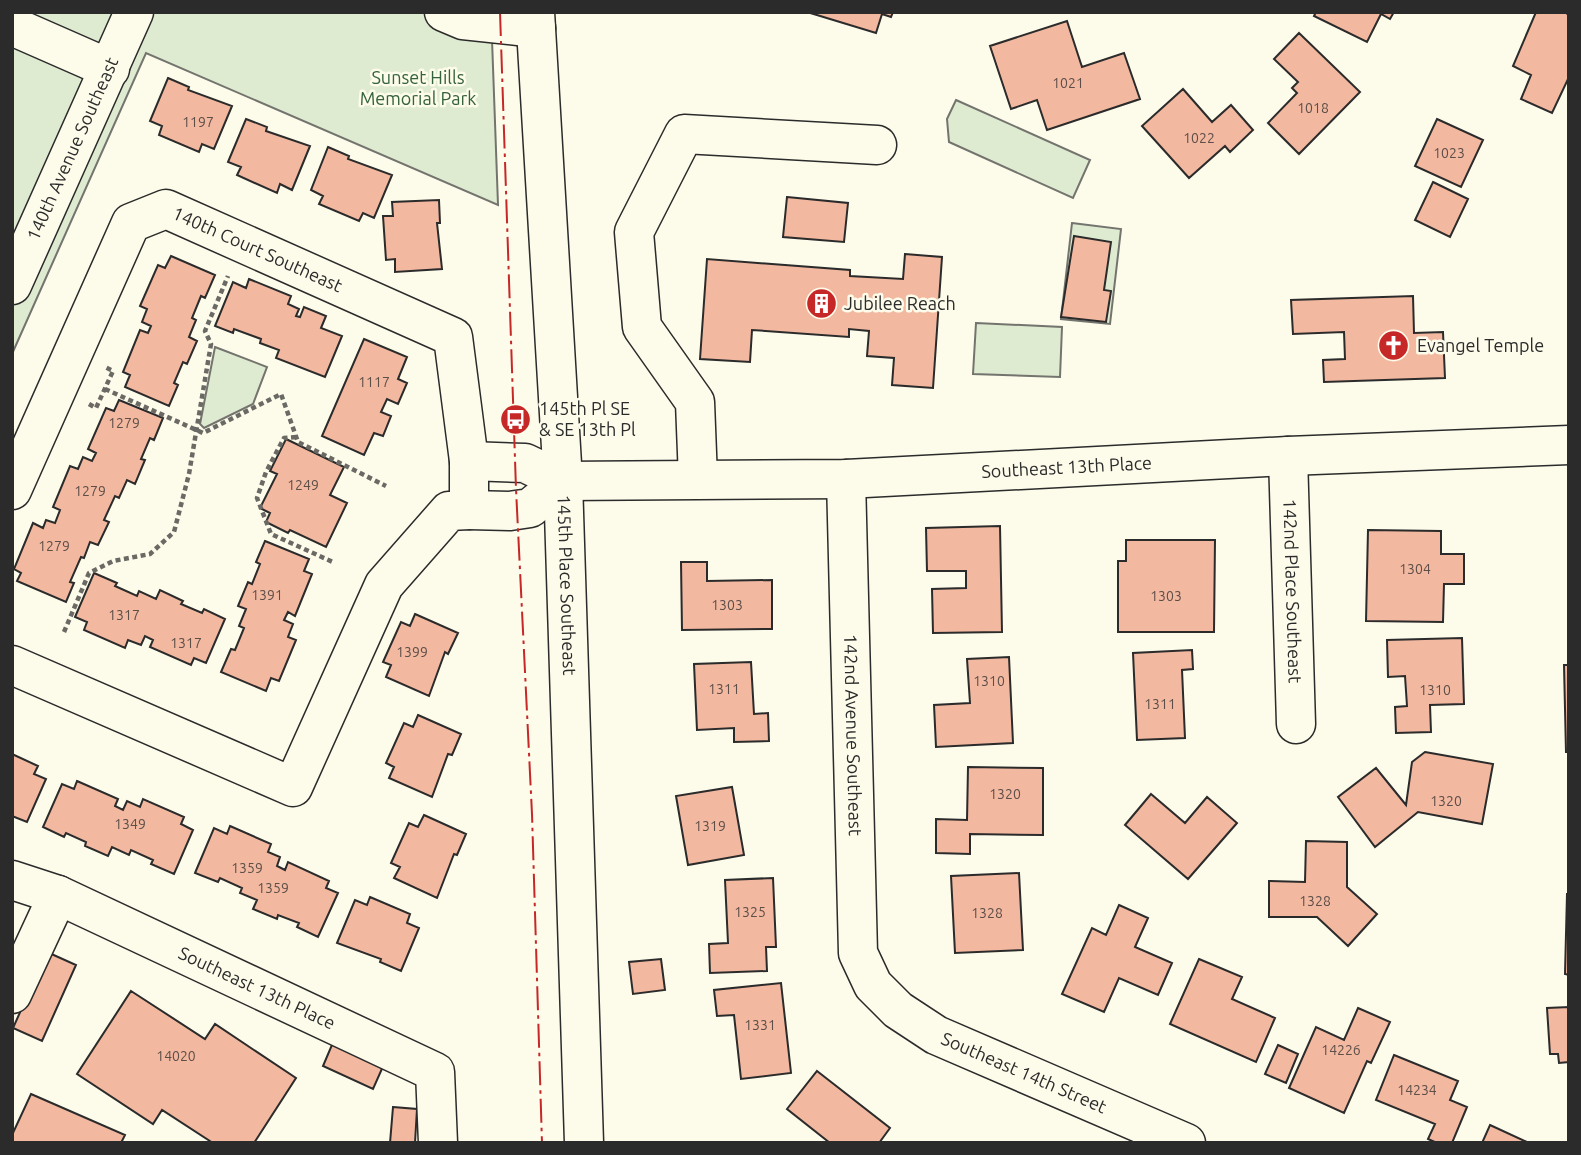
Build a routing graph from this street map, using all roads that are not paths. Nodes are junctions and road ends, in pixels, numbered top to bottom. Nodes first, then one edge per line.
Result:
1 (134, 12) edge
2 (444, 12) edge
3 (536, 20) edge
4 (12, 26) edge
5 (110, 69) junction
6 (877, 145) dead end
7 (12, 285) edge
8 (1569, 445) edge
9 (1289, 456) junction
10 (469, 461) junction
11 (698, 479) junction
12 (846, 479) junction
13 (563, 481) junction
14 (12, 490) edge
15 (469, 510) junction
16 (12, 665) edge
17 (1296, 724) dead end
18 (12, 880) edge
19 (58, 895) junction
20 (873, 985) joint
21 (12, 994) edge
22 (438, 1143) edge
23 (584, 1143) edge
24 (1186, 1143) edge

1 - 5 street, 140th Avenue Southeast
2 - 3 street
3 - 13 street, 145th Place Southeast
4 - 5 street
5 - 7 street, 140th Avenue Southeast
6 - 11 street
8 - 9 street, Southeast 13th Place
9 - 12 street, Southeast 13th Place
9 - 17 street, 142nd Place Southeast
10 - 13 street
10 - 14 street, 140th Court Southeast
10 - 15 street, 140th Court Southeast
11 - 12 street, Southeast 13th Place
11 - 13 street, Southeast 13th Place
12 - 20 street, 142nd Avenue Southeast
13 - 15 street
13 - 23 street, 145th Place Southeast
15 - 16 street
18 - 19 street, Southeast 13th Place
19 - 21 street
19 - 22 street, Southeast 13th Place
20 - 24 street, Southeast 14th Street

